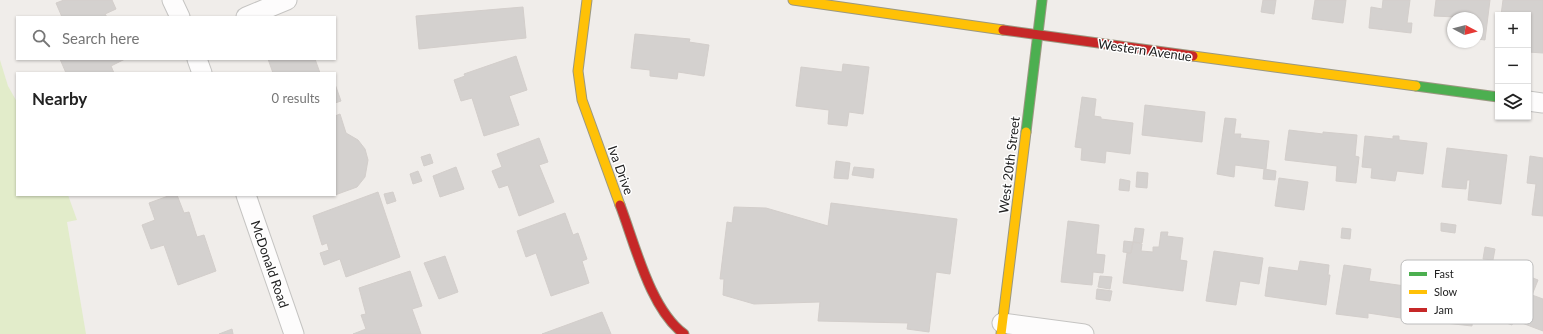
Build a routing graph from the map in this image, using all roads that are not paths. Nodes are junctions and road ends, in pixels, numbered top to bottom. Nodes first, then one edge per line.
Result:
1 (172, 0) edge
2 (287, 0) edge
3 (587, 0) edge
4 (793, 0) edge
5 (1042, 0) edge
6 (180, 16) edge
7 (248, 16) edge
8 (1038, 35) junction
9 (197, 60) edge
10 (202, 72) edge
11 (1495, 97) edge
12 (1531, 101) edge
13 (1543, 103) edge
14 (246, 196) edge
15 (1001, 329) edge
16 (294, 334) edge
17 (684, 334) edge
18 (1084, 334) edge

1 - 6 street
2 - 7 street
3 - 17 street, Iva Drive
4 - 8 street, Western Avenue
5 - 8 street, West 20th Street
8 - 11 street, Western Avenue
8 - 15 street, West 20th Street
9 - 10 street
12 - 13 street
14 - 16 street, McDonald Road
15 - 18 street

